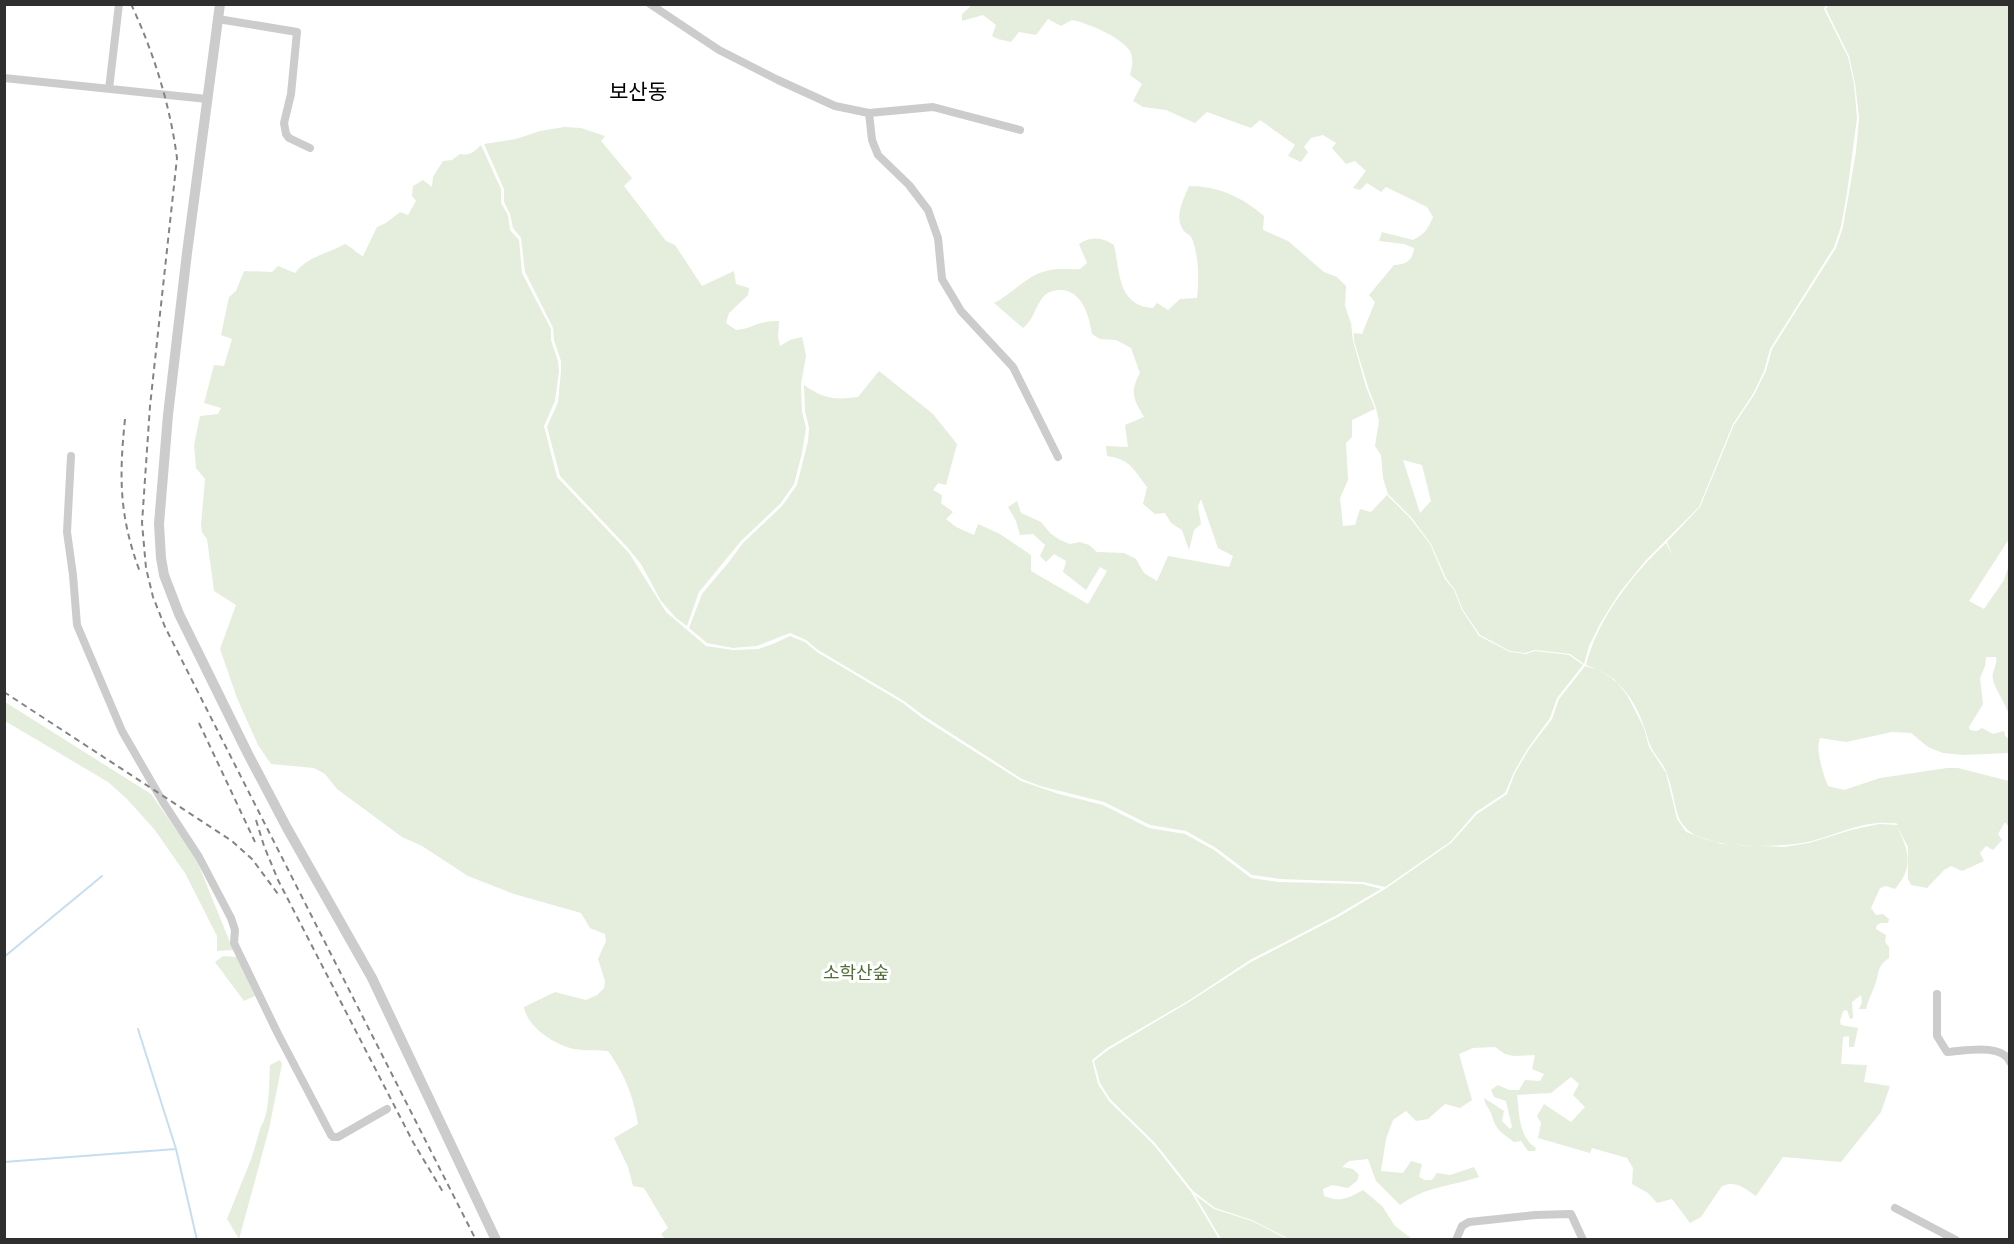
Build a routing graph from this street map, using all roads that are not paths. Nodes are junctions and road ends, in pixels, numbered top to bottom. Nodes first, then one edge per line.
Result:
1 (119, 4) edge
2 (220, 4) edge
3 (650, 4) edge
4 (218, 19) junction
5 (4, 78) edge
6 (109, 89) junction
7 (207, 99) junction
8 (869, 113) junction
9 (1020, 130) dead end
10 (310, 148) dead end
11 (71, 456) dead end
12 (1058, 458) dead end
13 (1937, 994) dead end
14 (2010, 1062) edge
15 (387, 1109) dead end
16 (1895, 1208) dead end
17 (496, 1239) edge
18 (1456, 1239) edge
19 (1583, 1239) edge
20 (1956, 1239) edge

1 - 6 street
2 - 4 street
3 - 8 street
4 - 7 street
4 - 10 street
5 - 6 street
6 - 7 street
7 - 17 street
8 - 9 street
8 - 12 street
11 - 15 street
13 - 14 street
16 - 20 street
18 - 19 street

